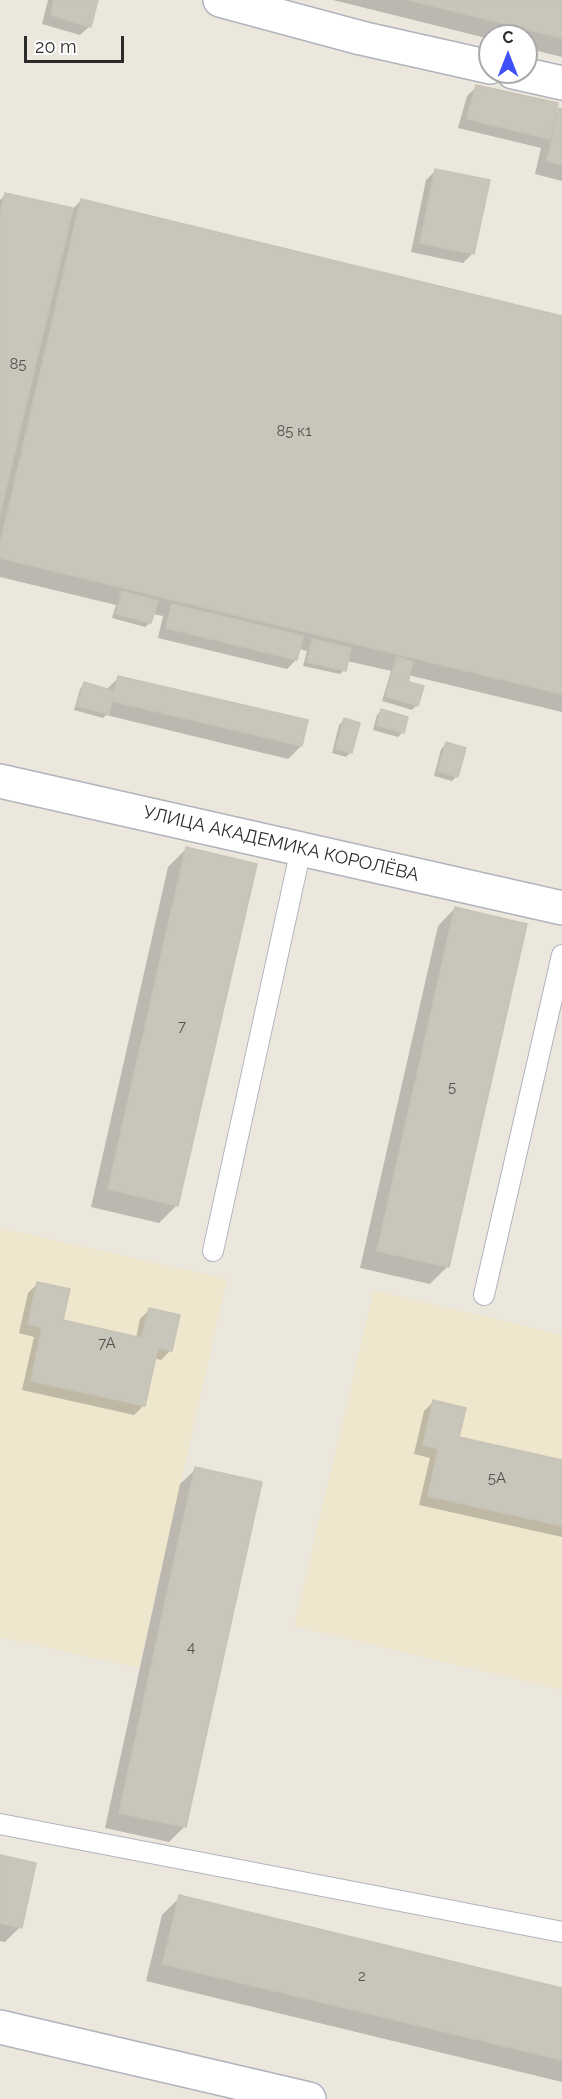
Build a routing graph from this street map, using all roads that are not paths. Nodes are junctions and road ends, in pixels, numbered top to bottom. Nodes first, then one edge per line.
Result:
1 (220, 0) edge
2 (478, 64) edge
3 (538, 78) edge
4 (562, 83) edge
5 (0, 781) edge
6 (301, 849) junction
7 (562, 908) edge
8 (562, 956) edge
9 (213, 1251) dead end
10 (484, 1295) dead end
11 (0, 1824) edge
12 (562, 1932) edge
13 (0, 2027) edge
14 (309, 2099) edge

1 - 2 street
3 - 4 street
5 - 6 street, УЛИЦА АКАДЕМИКА КОРОЛЁВА
6 - 7 street, УЛИЦА АКАДЕМИКА КОРОЛЁВА
6 - 9 lane
8 - 10 lane
11 - 12 lane
13 - 14 street

